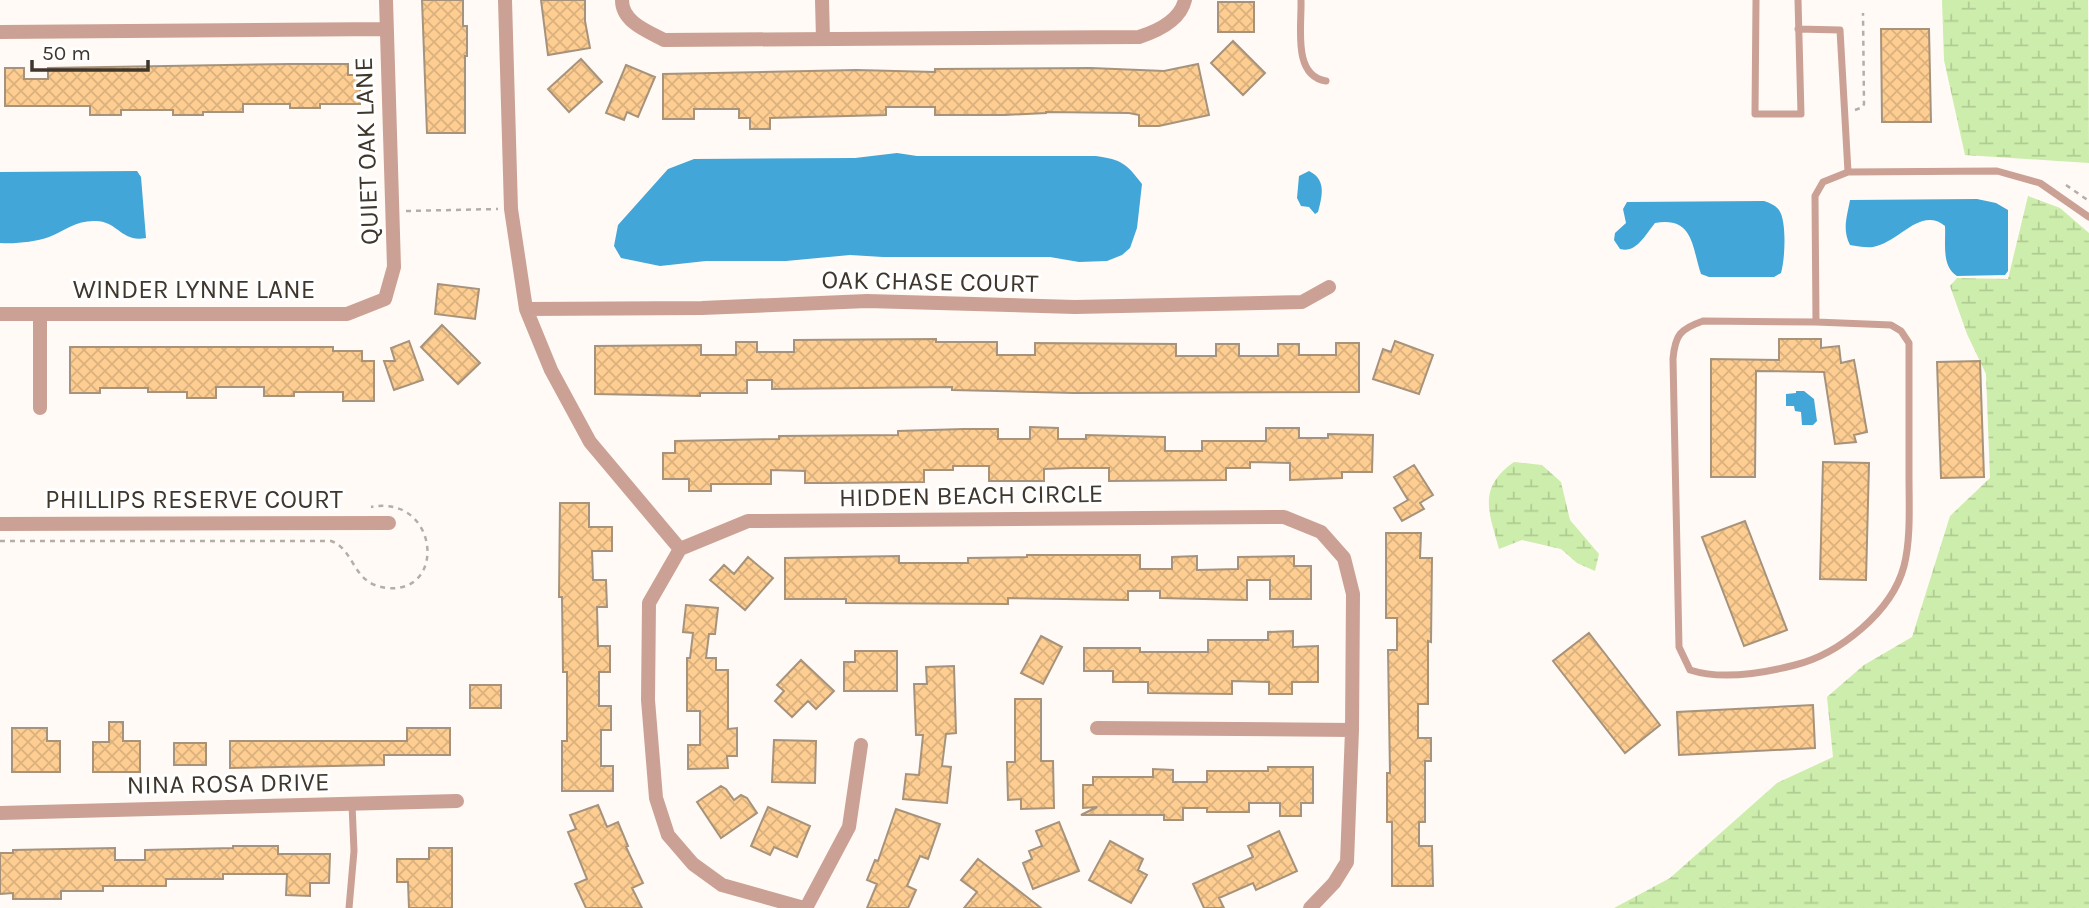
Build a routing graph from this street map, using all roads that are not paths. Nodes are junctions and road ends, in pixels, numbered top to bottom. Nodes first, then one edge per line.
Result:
1 (386, 0) edge
2 (505, 0) edge
3 (622, 0) edge
4 (822, 0) edge
5 (1185, 0) edge
6 (1301, 0) edge
7 (1756, 0) edge
8 (1798, 0) edge
9 (387, 29) junction
10 (1798, 29) junction
11 (0, 32) edge
12 (823, 39) junction
13 (1326, 81) dead end
14 (1848, 172) junction
15 (2089, 217) edge
16 (1329, 287) dead end
17 (385, 299) joint
18 (526, 309) junction
19 (0, 314) edge
20 (40, 314) junction
21 (1816, 322) junction
22 (40, 408) dead end
23 (388, 523) dead end
24 (0, 524) edge
25 (680, 549) junction
26 (1097, 728) dead end
27 (1352, 730) junction
28 (861, 745) dead end
29 (457, 802) dead end
30 (352, 804) junction
31 (0, 813) edge
32 (349, 908) edge
33 (805, 908) edge
34 (1310, 908) edge

1 - 9 street, QUIET OAK LANE
2 - 18 street
3 - 12 street
4 - 12 street
5 - 12 street
6 - 13 lane
7 - 10 lane
8 - 10 lane
9 - 11 street
9 - 17 street, QUIET OAK LANE
10 - 14 lane
14 - 15 lane
14 - 21 lane
16 - 18 street, OAK CHASE COURT
17 - 20 street, WINDER LYNNE LANE
18 - 25 street
19 - 20 street, WINDER LYNNE LANE
20 - 22 street
21 - 21 lane
23 - 24 street, PHILLIPS RESERVE COURT
25 - 27 street, HIDDEN BEACH CIRCLE
25 - 33 street
26 - 27 street
27 - 34 street, HIDDEN BEACH CIRCLE
28 - 33 street
29 - 30 street, NINA ROSA DRIVE
30 - 31 street, NINA ROSA DRIVE
30 - 32 lane

